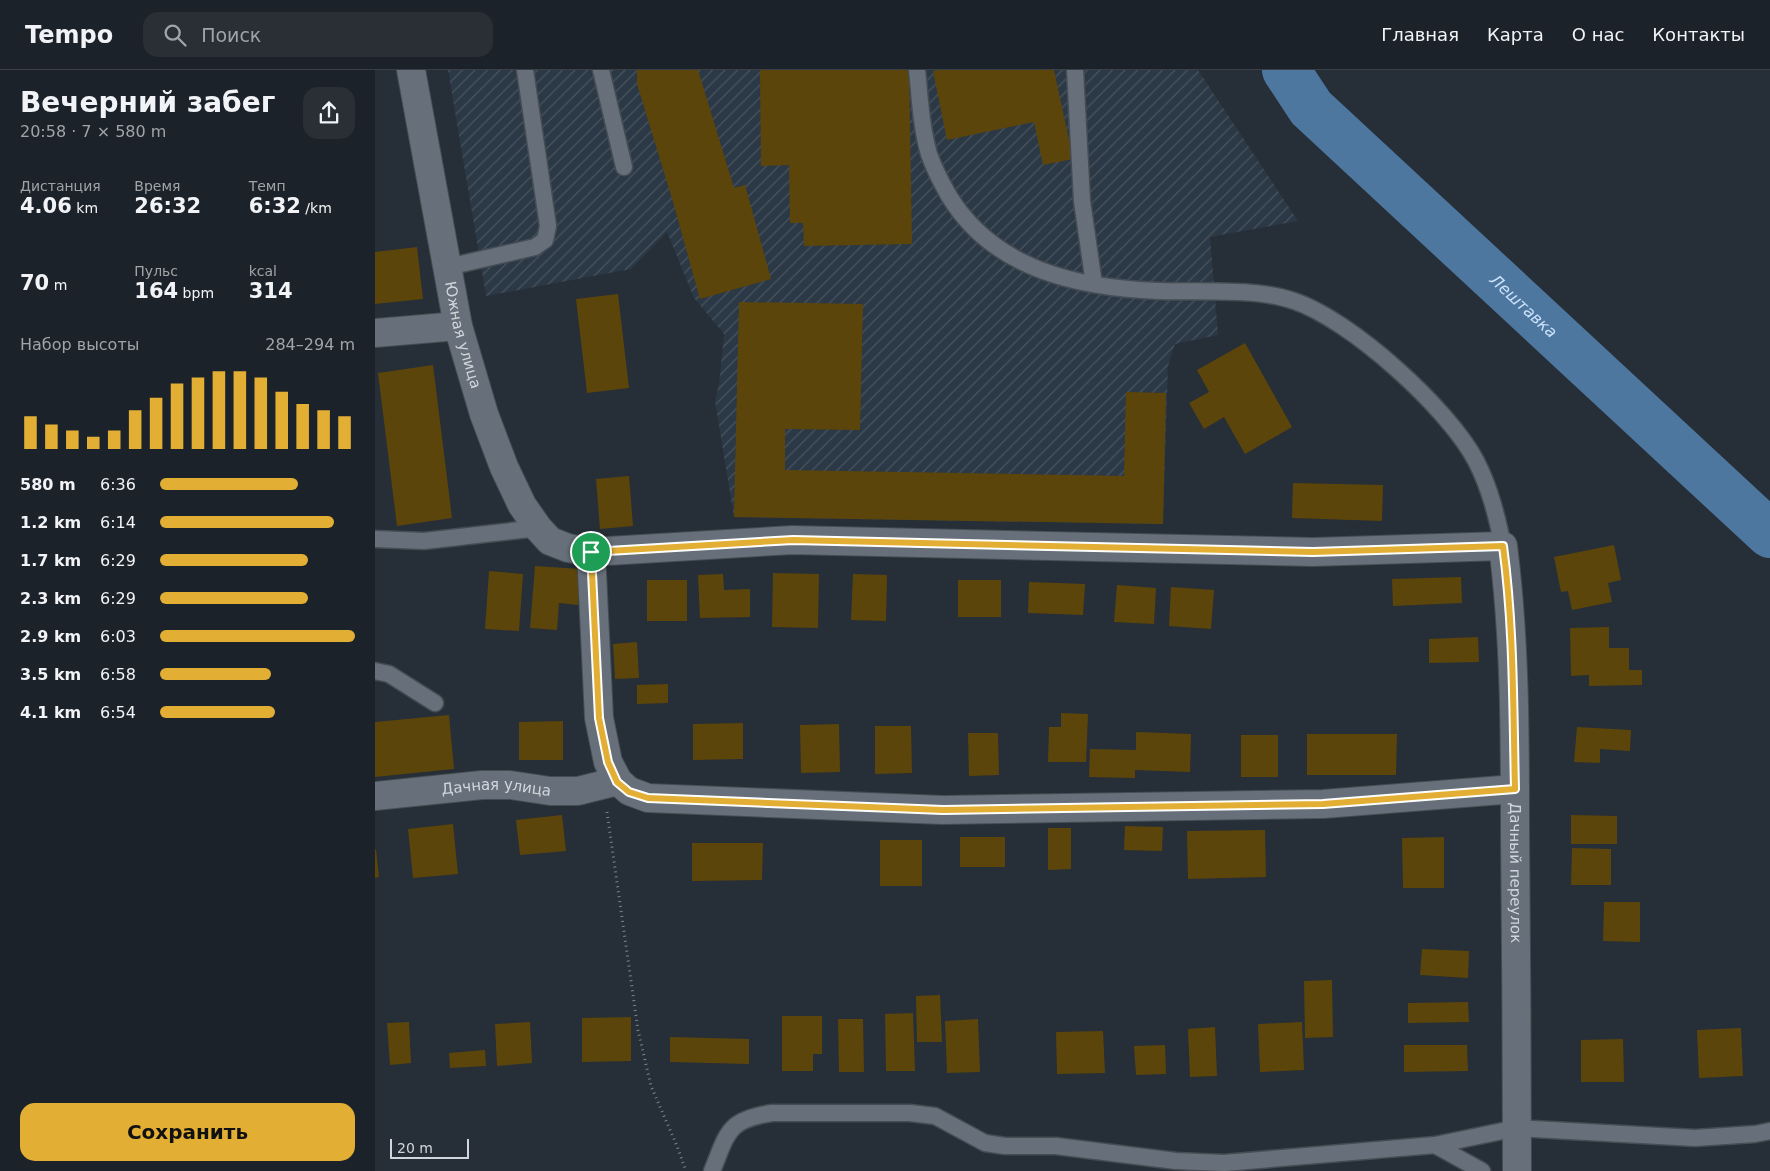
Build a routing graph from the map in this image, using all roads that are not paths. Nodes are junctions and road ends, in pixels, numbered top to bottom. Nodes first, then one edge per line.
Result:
1 (411, 70) edge
2 (525, 70) edge
3 (601, 70) edge
4 (917, 70) edge
5 (1075, 70) edge
6 (624, 167) dead end
7 (448, 267) junction
8 (1094, 284) junction
9 (458, 326) junction
10 (375, 333) edge
11 (538, 528) junction
12 (375, 539) edge
13 (1503, 546) junction
14 (591, 552) junction
15 (375, 671) edge
16 (435, 702) dead end
17 (617, 782) junction
18 (1515, 789) junction
19 (375, 796) edge
20 (1517, 1128) junction
21 (1770, 1131) edge
22 (1435, 1145) junction
23 (712, 1171) edge
24 (1482, 1171) edge
25 (1517, 1171) edge

1 - 7 street, Южная улица
2 - 7 lane
3 - 6 lane
4 - 8 lane
5 - 8 lane
7 - 9 street, Южная улица
8 - 13 lane
9 - 10 street
9 - 11 street, Южная улица
11 - 12 lane
11 - 14 street, Южная улица
13 - 14 street, Южная улица
13 - 18 street, Дачный переулок
14 - 17 street
15 - 16 lane
17 - 18 street
17 - 19 street, Дачная улица
18 - 20 street, Дачный переулок
20 - 21 lane
20 - 22 lane
20 - 25 street, Дачный переулок
22 - 23 lane
22 - 24 lane

